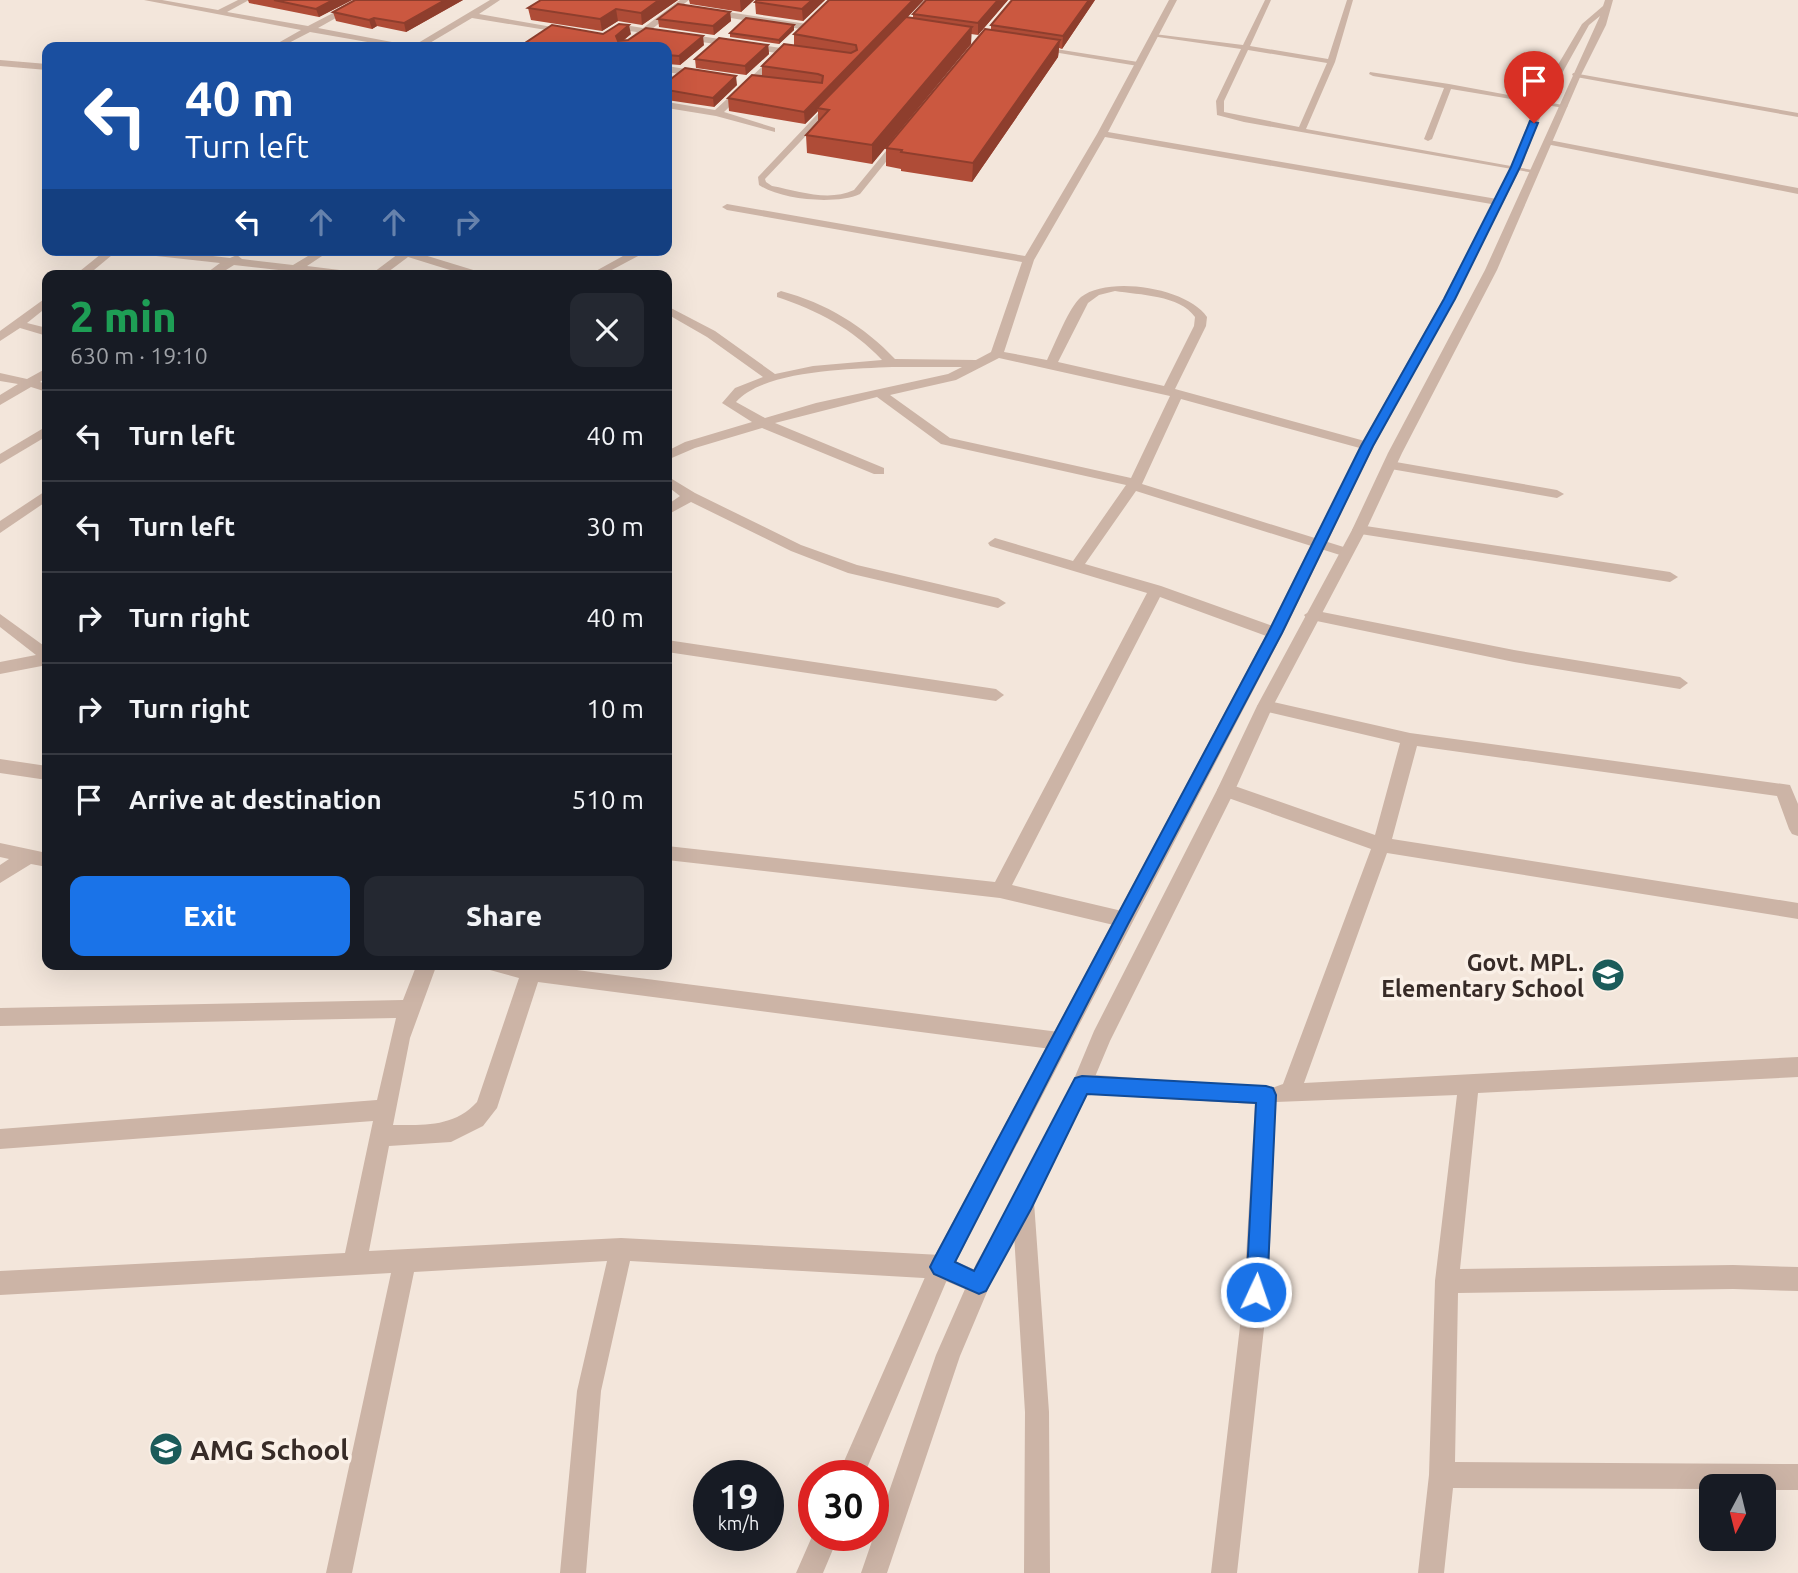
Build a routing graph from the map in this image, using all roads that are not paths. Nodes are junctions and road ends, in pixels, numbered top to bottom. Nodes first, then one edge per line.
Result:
1 (148, 0) edge
2 (245, 0) edge
3 (364, 0) edge
4 (496, 0) edge
5 (1173, 0) edge
6 (1268, 0) edge
7 (1350, 0) edge
8 (1607, 4) edge
9 (688, 5) edge
10 (753, 9) edge
11 (703, 11) edge
12 (218, 13) junction
13 (472, 15) junction
14 (743, 17) junction
15 (816, 18) edge
16 (735, 25) edge
17 (807, 27) junction
18 (308, 29) junction
19 (644, 31) junction
20 (579, 32) edge
21 (726, 33) edge
22 (799, 35) edge
23 (1154, 36) junction
24 (606, 37) edge
25 (717, 41) junction
26 (284, 42) edge
27 (381, 42) edge
28 (426, 42) edge
29 (630, 42) edge
30 (791, 43) edge
31 (1245, 47) junction
32 (1033, 48) edge
33 (709, 49) edge
34 (783, 51) junction
35 (810, 55) edge
36 (1331, 62) junction
37 (0, 63) edge
38 (692, 64) edge
39 (1138, 64) junction
40 (42, 67) edge
41 (672, 70) edge
42 (684, 72) junction
43 (1373, 74) dead end
44 (1576, 75) junction
45 (711, 76) edge
46 (676, 79) edge
47 (738, 80) edge
48 (751, 83) junction
49 (765, 85) edge
50 (1449, 86) junction
51 (836, 99) edge
52 (1541, 102) junction
53 (672, 106) edge
54 (1564, 106) junction
55 (717, 113) junction
56 (1798, 115) edge
57 (772, 130) dead end
58 (1302, 130) junction
59 (907, 131) edge
60 (1102, 134) junction
61 (1428, 139) dead end
62 (1549, 142) junction
63 (1516, 167) junction
64 (1534, 171) junction
65 (1798, 191) edge
66 (1497, 202) junction
67 (726, 207) dead end
68 (105, 256) edge
69 (186, 256) edge
70 (241, 256) edge
71 (316, 256) edge
72 (402, 256) edge
73 (420, 256) edge
74 (631, 256) edge
75 (1028, 260) junction
76 (233, 261) junction
77 (297, 268) junction
78 (87, 270) edge
79 (218, 270) edge
80 (294, 270) edge
81 (314, 270) edge
82 (383, 270) edge
83 (464, 270) edge
84 (607, 270) edge
85 (781, 295) dead end
86 (42, 305) edge
87 (672, 312) edge
88 (18, 324) junction
89 (42, 331) edge
90 (0, 337) edge
91 (997, 354) junction
92 (892, 363) junction
93 (978, 363) junction
94 (1051, 365) junction
95 (42, 375) edge
96 (0, 377) edge
97 (773, 378) junction
98 (29, 383) junction
99 (42, 387) edge
100 (879, 393) junction
101 (1173, 393) junction
102 (0, 401) edge
103 (765, 424) junction
104 (42, 433) edge
105 (1367, 446) junction
106 (672, 454) edge
107 (0, 460) edge
108 (1390, 465) junction
109 (878, 471) dead end
110 (672, 483) edge
111 (1135, 486) junction
112 (1557, 494) dead end
113 (690, 496) junction
114 (42, 501) edge
115 (672, 508) edge
116 (2, 522) edge
117 (1359, 530) junction
118 (995, 543) dead end
119 (1320, 543) junction
120 (1345, 552) junction
121 (1076, 567) junction
122 (1670, 577) dead end
123 (1156, 590) junction
124 (998, 603) dead end
125 (1312, 615) junction
126 (0, 619) edge
127 (1275, 633) junction
128 (672, 647) edge
129 (42, 653) edge
130 (42, 658) edge
131 (0, 668) edge
132 (1680, 683) dead end
133 (996, 695) dead end
134 (1265, 706) junction
135 (1410, 739) junction
136 (0, 766) edge
137 (42, 771) edge
138 (1227, 790) junction
139 (1791, 790) edge
140 (1798, 829) edge
141 (1381, 845) junction
142 (0, 850) edge
143 (672, 854) edge
144 (28, 856) junction
145 (42, 859) edge
146 (0, 875) edge
147 (1000, 890) junction
148 (1798, 911) edge
149 (1122, 919) junction
150 (425, 970) edge
151 (520, 970) edge
152 (531, 973) junction
153 (409, 1009) junction
154 (0, 1017) edge
155 (1059, 1041) junction
156 (1798, 1067) edge
157 (1469, 1083) junction
158 (1082, 1084) junction
159 (1290, 1093) junction
160 (1266, 1095) junction
161 (384, 1110) junction
162 (379, 1136) junction
163 (0, 1139) edge
164 (1023, 1202) junction
165 (621, 1249) junction
166 (405, 1260) junction
167 (355, 1262) junction
168 (941, 1267) junction
169 (1798, 1279) edge
170 (1447, 1282) junction
171 (0, 1283) edge
172 (979, 1283) junction
173 (857, 1460) edge
174 (1442, 1475) junction
175 (1798, 1477) edge
176 (819, 1551) edge
177 (339, 1573) edge
178 (573, 1573) edge
179 (809, 1573) edge
180 (874, 1573) edge
181 (1037, 1573) edge
182 (1224, 1573) edge
183 (1432, 1573) edge

1 - 12 street
2 - 12 street
3 - 18 street
4 - 13 street
5 - 23 street
6 - 31 lane
7 - 36 lane
8 - 44 street
8 - 52 street
9 - 19 street
10 - 14 street
11 - 14 street
12 - 18 street
13 - 20 street
13 - 28 street
14 - 16 street
14 - 17 street
15 - 17 street
17 - 22 street
18 - 26 street
18 - 27 street
19 - 24 street
19 - 25 street
19 - 29 street
21 - 25 street
23 - 31 lane
23 - 39 street
25 - 33 street
25 - 34 street
30 - 34 street
31 - 36 lane
31 - 58 lane
32 - 39 lane
34 - 35 street
34 - 48 street
36 - 58 lane
37 - 40 street
38 - 42 street
39 - 60 street
41 - 42 street
42 - 45 street
42 - 46 street
43 - 50 lane
44 - 54 street
44 - 56 lane
47 - 48 street
48 - 49 street
48 - 55 street
50 - 52 lane
50 - 61 lane
51 - 59 lane
52 - 54 lane
52 - 63 street
53 - 55 street
54 - 62 street
55 - 57 street
58 - 63 lane
60 - 66 street
60 - 75 street
62 - 64 street
62 - 65 lane
63 - 64 lane
63 - 66 street
64 - 108 street
66 - 105 street
67 - 75 street
68 - 78 street
69 - 76 street
70 - 76 street
71 - 77 street
72 - 82 street
73 - 83 street
74 - 84 street
75 - 91 street
76 - 77 street
76 - 79 street
77 - 80 street
77 - 81 street
85 - 92 street
86 - 88 street
87 - 97 street
88 - 89 street
88 - 90 street
91 - 93 street
91 - 94 street
92 - 93 street
92 - 97 street
93 - 100 street
94 - 101 street
94 - 101 street
95 - 98 street
96 - 98 street
97 - 103 street
98 - 99 street
98 - 102 street
100 - 103 street
100 - 111 street
101 - 105 street
101 - 111 street
103 - 106 street
103 - 109 street
104 - 107 street
105 - 119 street
108 - 112 street
108 - 117 street
110 - 113 street
111 - 119 street
111 - 121 street
113 - 115 street
113 - 124 street
114 - 116 street
117 - 120 street
117 - 122 street
118 - 121 street
119 - 120 street
119 - 127 street
120 - 125 street
121 - 123 street
123 - 127 street
123 - 147 street
125 - 132 street
125 - 134 street
126 - 129 street
127 - 149 street
128 - 133 street
130 - 131 street
134 - 135 street
134 - 138 street
135 - 139 street
135 - 141 street
136 - 137 street
138 - 141 street
138 - 158 street
139 - 140 street
141 - 148 street
141 - 159 street
142 - 144 street
143 - 147 street
144 - 145 street
144 - 146 street
147 - 149 street
149 - 155 street
150 - 153 street
151 - 152 street
152 - 155 street
152 - 162 street
153 - 154 street
153 - 161 street
155 - 168 street
156 - 157 street
157 - 159 street
157 - 170 street
158 - 160 street
158 - 164 street
159 - 160 street
160 - 182 street
161 - 162 street
161 - 163 street
162 - 167 street
164 - 172 street
164 - 181 street
165 - 166 street
165 - 168 street
165 - 178 street
166 - 167 street
166 - 177 street
167 - 171 street
168 - 172 street
168 - 173 street
169 - 170 street
170 - 174 street
172 - 180 street
174 - 175 street
174 - 183 street
176 - 179 street

